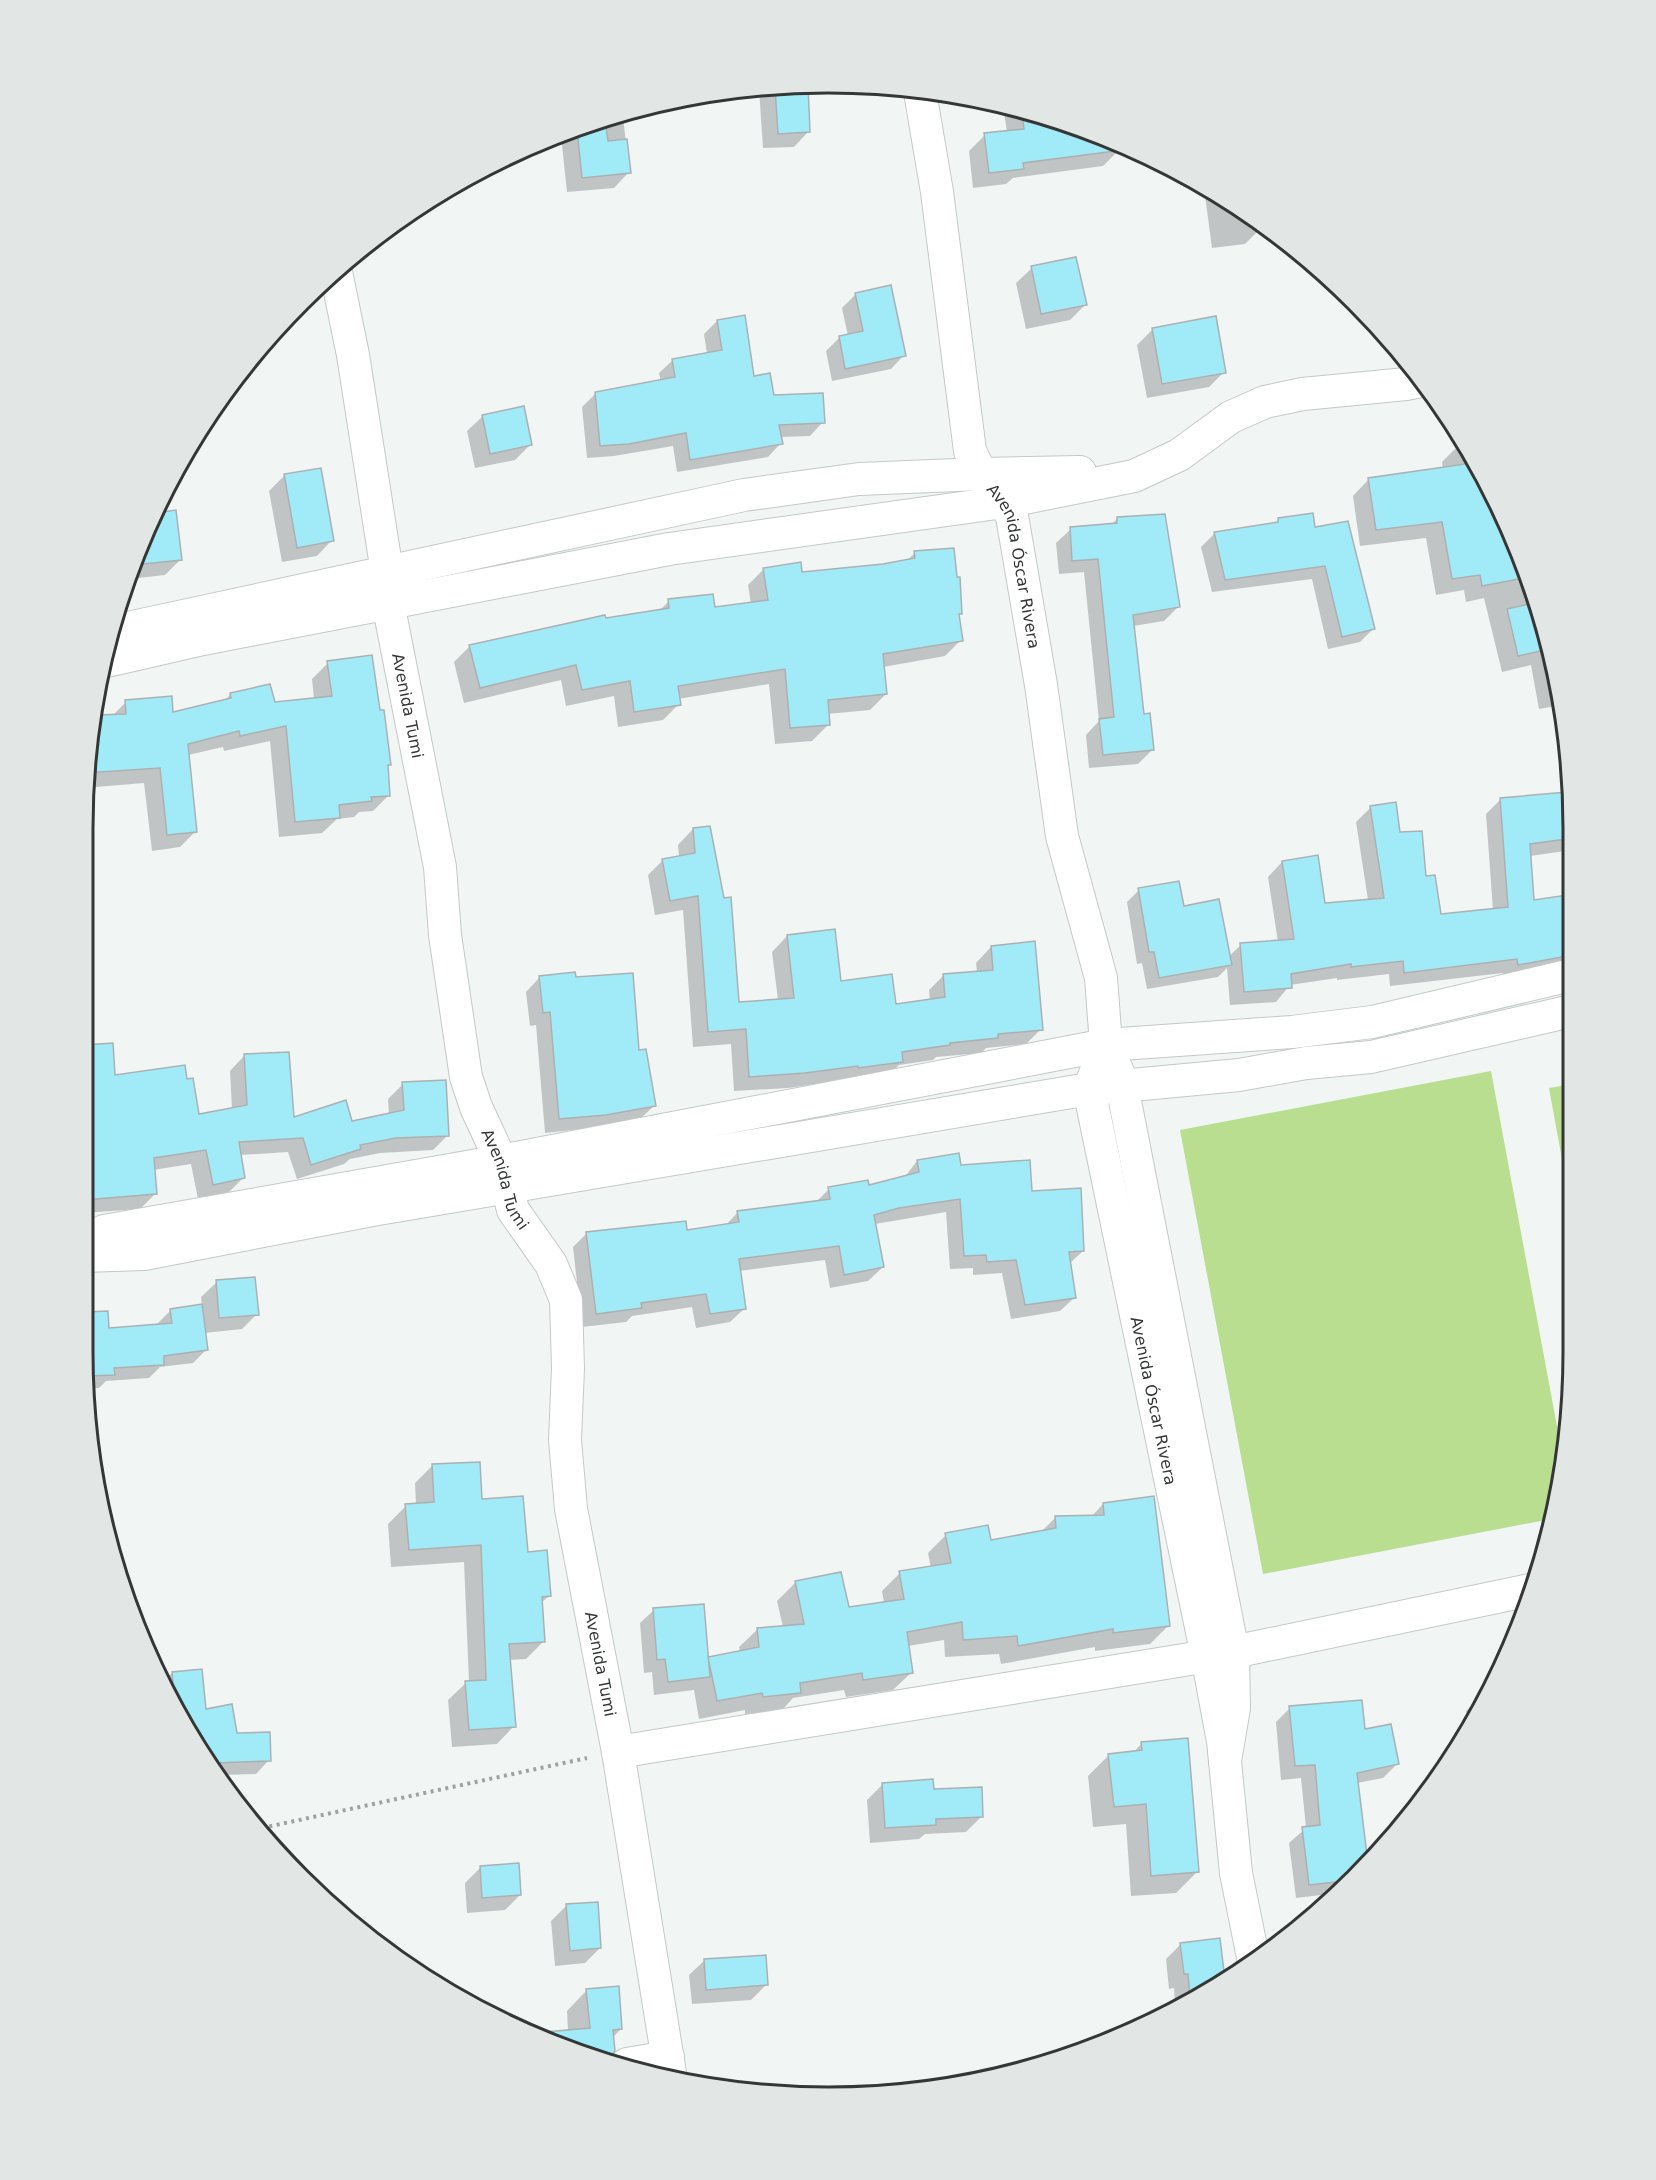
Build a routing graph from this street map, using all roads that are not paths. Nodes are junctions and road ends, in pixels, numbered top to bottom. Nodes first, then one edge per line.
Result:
1 (921, 99) edge
2 (338, 280) edge
3 (1412, 383) edge
4 (981, 474) junction
5 (1134, 476) junction
6 (1004, 502) junction
7 (387, 572) junction
8 (388, 603) junction
9 (121, 629) edge
10 (113, 660) edge
11 (1563, 977) edge
12 (1563, 1013) edge
13 (1106, 1045) junction
14 (1122, 1086) junction
15 (1089, 1089) junction
16 (504, 1174) junction
17 (93, 1236) edge
18 (93, 1256) edge
19 (1523, 1591) edge
20 (1220, 1654) junction
21 (618, 1752) junction
22 (1252, 1952) edge
23 (670, 2068) edge

1 - 4 street, Avenida Óscar Rivera
2 - 7 street, Avenida Tumi
3 - 5 street
4 - 5 street
4 - 6 street, Avenida Óscar Rivera
4 - 7 street
5 - 6 street
6 - 8 street
6 - 13 street, Avenida Óscar Rivera
7 - 8 street, Avenida Tumi
7 - 9 street
8 - 10 street
8 - 16 street, Avenida Tumi
11 - 13 street
12 - 14 street
13 - 14 street, Avenida Óscar Rivera
13 - 15 street, Avenida Óscar Rivera
13 - 16 street
14 - 15 street
14 - 20 street, Avenida Óscar Rivera
15 - 16 street
15 - 20 street, Avenida Óscar Rivera
16 - 17 street
16 - 18 street
16 - 21 street, Avenida Tumi
19 - 20 street
20 - 21 street
20 - 22 street, Avenida Óscar Rivera
21 - 23 street, Avenida Tumi

